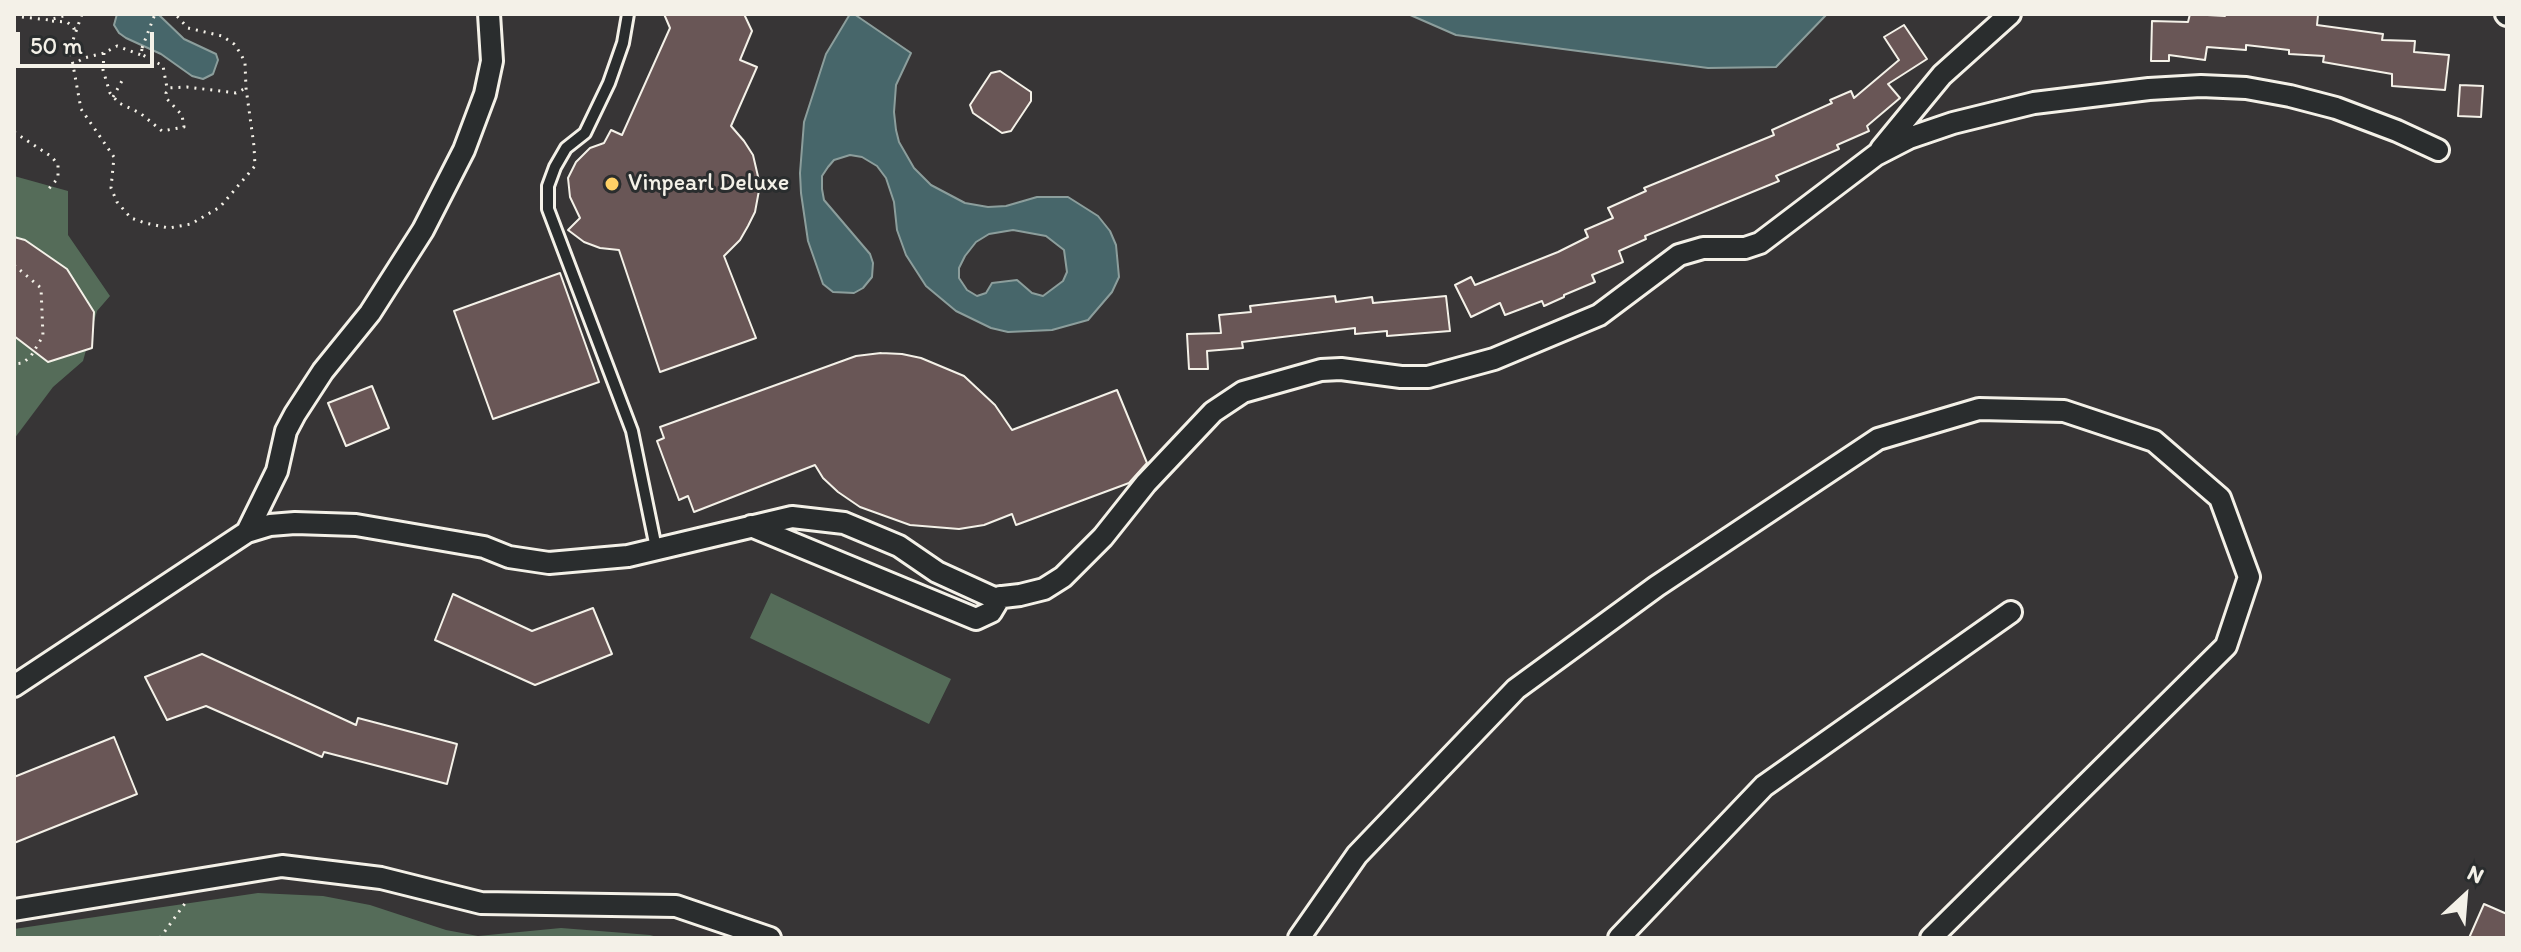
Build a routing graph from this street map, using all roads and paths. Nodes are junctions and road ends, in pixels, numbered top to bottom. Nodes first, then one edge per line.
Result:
1 (71, 14) edge
2 (82, 14) edge
3 (155, 14) edge
4 (175, 14) edge
5 (489, 14) edge
6 (628, 14) edge
7 (2010, 14) edge
8 (14, 16) edge
9 (49, 20) junction
10 (72, 43) junction
11 (142, 49) junction
12 (135, 52) junction
13 (104, 53) junction
14 (141, 55) junction
15 (73, 65) junction
16 (123, 79) dead end
17 (171, 88) junction
18 (246, 88) junction
19 (113, 97) junction
20 (14, 132) edge
21 (2438, 150) dead end
22 (1876, 155) junction
23 (46, 192) dead end
24 (14, 265) edge
25 (14, 364) edge
26 (751, 526) junction
27 (247, 532) junction
28 (656, 548) junction
29 (1000, 597) junction
30 (2011, 612) dead end
31 (14, 686) edge
32 (203, 879) junction
33 (14, 910) edge
34 (160, 938) edge
35 (770, 938) edge
36 (1299, 938) edge
37 (1619, 938) edge
38 (1931, 938) edge

1 - 9 path
2 - 10 path
3 - 11 path
4 - 18 path
5 - 27 street
6 - 28 lane
7 - 22 street
8 - 9 path
9 - 10 path
10 - 15 path
11 - 12 path
11 - 14 path
12 - 13 path
12 - 14 path
13 - 15 path
13 - 19 path
14 - 17 path
15 - 18 path
16 - 19 path
17 - 18 path
17 - 19 path
20 - 23 path
21 - 22 street
22 - 29 street
24 - 25 path
26 - 28 street
26 - 29 street
26 - 29 street
27 - 28 street
27 - 31 street
30 - 37 street
32 - 33 street
32 - 34 path
32 - 35 street
36 - 38 street

